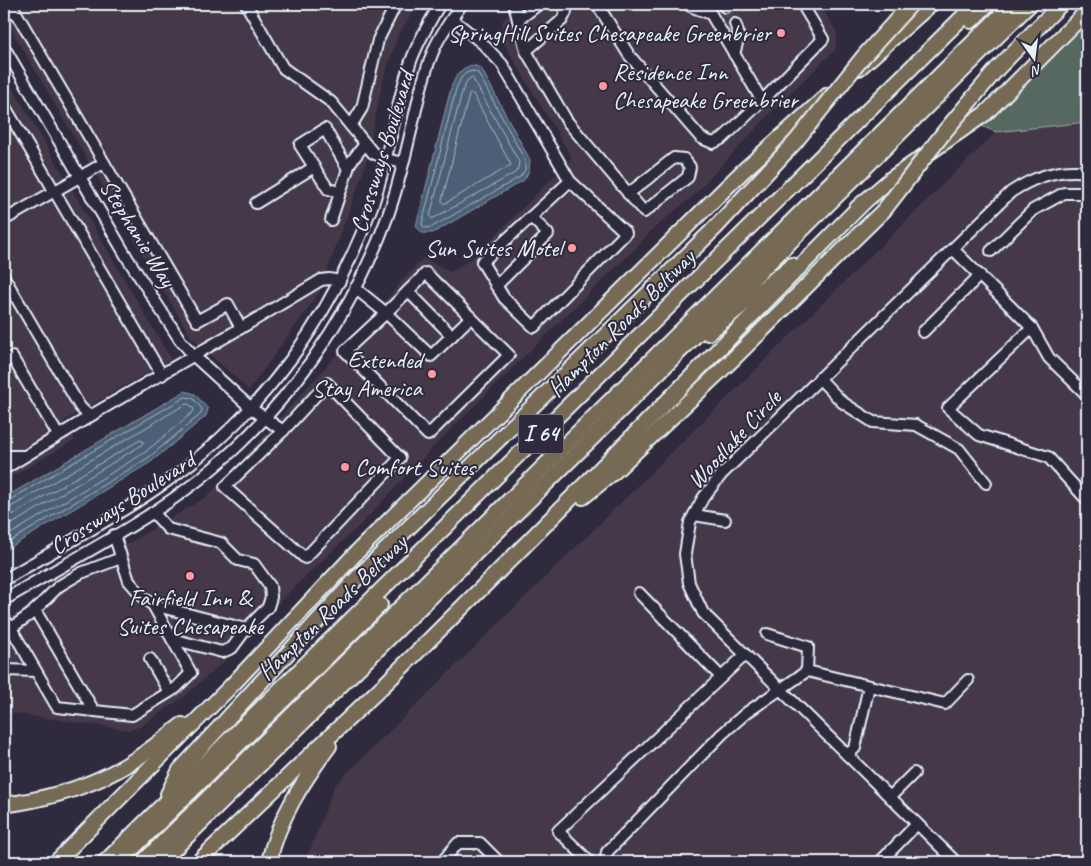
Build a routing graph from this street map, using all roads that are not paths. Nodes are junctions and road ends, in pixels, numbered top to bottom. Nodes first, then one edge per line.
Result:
1 (246, 4) edge
2 (396, 4) edge
3 (440, 4) edge
4 (462, 4) edge
5 (514, 4) edge
6 (539, 4) edge
7 (562, 4) edge
8 (597, 4) edge
9 (689, 4) edge
10 (705, 4) edge
11 (802, 4) edge
12 (911, 4) edge
13 (932, 4) edge
14 (976, 4) edge
15 (988, 4) edge
16 (1012, 4) edge
17 (1030, 4) edge
18 (1061, 4) edge
19 (13, 7) edge
20 (1087, 11) edge
21 (711, 14) junction
22 (4, 16) edge
23 (452, 19) junction
24 (518, 20) junction
25 (735, 24) tunnel mouth
26 (4, 47) edge
27 (526, 51) junction
28 (734, 54) junction
29 (762, 101) junction
30 (4, 105) edge
31 (351, 126) junction
32 (365, 144) junction
33 (386, 159) junction
34 (104, 163) junction
35 (403, 163) junction
36 (314, 167) junction
37 (348, 169) junction
38 (1087, 172) edge
39 (80, 176) junction
40 (570, 181) junction
41 (54, 191) junction
42 (340, 192) junction
43 (1087, 193) edge
44 (628, 194) junction
45 (864, 202) junction
46 (256, 203) dead end
47 (531, 217) junction
48 (4, 220) edge
49 (331, 220) dead end
50 (953, 249) junction
51 (992, 251) dead end
52 (980, 275) junction
53 (4, 276) edge
54 (340, 282) junction
55 (496, 286) junction
56 (355, 288) junction
57 (408, 291) junction
58 (386, 313) junction
59 (471, 317) junction
60 (241, 328) junction
61 (1032, 328) junction
62 (923, 332) dead end
63 (452, 336) junction
64 (194, 356) junction
65 (4, 362) edge
66 (162, 375) junction
67 (819, 378) junction
68 (647, 383) junction
69 (1087, 395) edge
70 (251, 408) junction
71 (95, 414) junction
72 (266, 418) junction
73 (283, 431) junction
74 (58, 435) junction
75 (24, 456) junction
76 (4, 457) edge
77 (4, 469) edge
78 (986, 483) dead end
79 (1087, 500) edge
80 (153, 512) junction
81 (694, 515) junction
82 (725, 520) dead end
83 (114, 535) junction
84 (521, 549) junction
85 (120, 558) junction
86 (4, 580) edge
87 (639, 593) dead end
88 (4, 600) edge
89 (153, 605) junction
90 (35, 610) junction
91 (4, 618) edge
92 (7, 630) edge
93 (246, 630) junction
94 (767, 634) dead end
95 (172, 639) junction
96 (745, 655) junction
97 (150, 659) dead end
98 (4, 670) edge
99 (36, 670) junction
100 (807, 671) junction
101 (721, 678) junction
102 (388, 680) junction
103 (968, 680) dead end
104 (233, 684) junction
105 (869, 686) junction
106 (780, 689) junction
107 (169, 692) junction
108 (94, 711) junction
109 (847, 755) junction
110 (914, 774) dead end
111 (890, 797) junction
112 (162, 804) junction
113 (4, 805) edge
114 (917, 824) junction
115 (56, 862) edge
116 (105, 862) edge
117 (119, 862) edge
118 (143, 862) edge
119 (161, 862) edge
120 (198, 862) edge
121 (268, 862) edge
122 (442, 862) edge
123 (498, 862) edge
124 (590, 862) edge
125 (605, 862) edge
126 (880, 862) edge
127 (956, 862) edge

1 - 31 street
2 - 31 street
3 - 33 street, Crossways Boulevard
4 - 23 street, Crossways Boulevard
5 - 24 street
6 - 24 street
7 - 27 street
8 - 29 street
9 - 21 street
10 - 21 street
11 - 29 street
12 - 112 highway, bridge
13 - 104 highway
14 - 112 highway, Hampton Roads Beltway / I 64
15 - 117 highway
16 - 118 highway
17 - 68 highway, I 64
18 - 84 highway, bridge
19 - 22 street
19 - 34 street
20 - 45 highway
21 - 28 street
23 - 35 street, Crossways Boulevard
23 - 40 street
24 - 27 street
25 - 28 street
26 - 39 street, Stephanie Way
27 - 44 street
28 - 29 street
30 - 41 street
31 - 32 street
32 - 33 street
32 - 37 street
33 - 35 street
33 - 54 street, Crossways Boulevard
34 - 39 street
34 - 60 street
35 - 56 street, Crossways Boulevard
36 - 37 street
36 - 42 street
36 - 46 street
37 - 42 street
38 - 50 street, Woodlake Circle
39 - 41 street
39 - 64 street, Stephanie Way
40 - 47 street
40 - 55 street
41 - 48 street
41 - 66 street
42 - 49 street
43 - 51 street
44 - 44 street
45 - 68 highway
45 - 84 highway
47 - 55 street
47 - 55 street
50 - 52 street
50 - 67 street, Woodlake Circle
52 - 61 street
52 - 62 street
53 - 71 street
54 - 60 street
54 - 70 street, Crossways Boulevard
56 - 58 street
56 - 72 street, Crossways Boulevard
57 - 58 street
57 - 59 street
57 - 63 street
58 - 59 street
58 - 63 street
59 - 63 street
60 - 64 street
61 - 69 street
61 - 79 street
64 - 66 street
64 - 70 street, Stephanie Way
65 - 74 street
66 - 71 street
67 - 78 street
67 - 81 street, Woodlake Circle
68 - 119 highway, I 64
70 - 72 street, Stephanie Way
70 - 86 street, Crossways Boulevard
71 - 74 street
72 - 73 street, Stephanie Way
72 - 80 street, Crossways Boulevard
73 - 73 street
74 - 75 street
75 - 76 street
75 - 77 street
80 - 83 street, Crossways Boulevard
80 - 93 street
81 - 82 street
81 - 96 street, Woodlake Circle
83 - 85 street
83 - 88 street, Crossways Boulevard
84 - 102 highway
85 - 89 street
85 - 90 street
87 - 101 street
89 - 93 street
89 - 95 street
90 - 92 street
90 - 108 street
91 - 92 street
92 - 99 street
93 - 95 street
94 - 100 street
95 - 107 street
96 - 101 street
96 - 106 street, Woodlake Circle
97 - 107 street
98 - 99 street
99 - 108 street
100 - 105 street
100 - 106 street
101 - 124 street
102 - 120 highway
102 - 121 highway
103 - 105 street
104 - 113 highway
104 - 115 highway
105 - 109 street
106 - 109 street, Woodlake Circle
106 - 125 street
107 - 108 street
109 - 111 street, Woodlake Circle
110 - 111 street
111 - 114 street, Woodlake Circle
112 - 116 highway, Hampton Roads Beltway / I 64
114 - 126 street
114 - 127 street, Woodlake Circle
122 - 123 street

